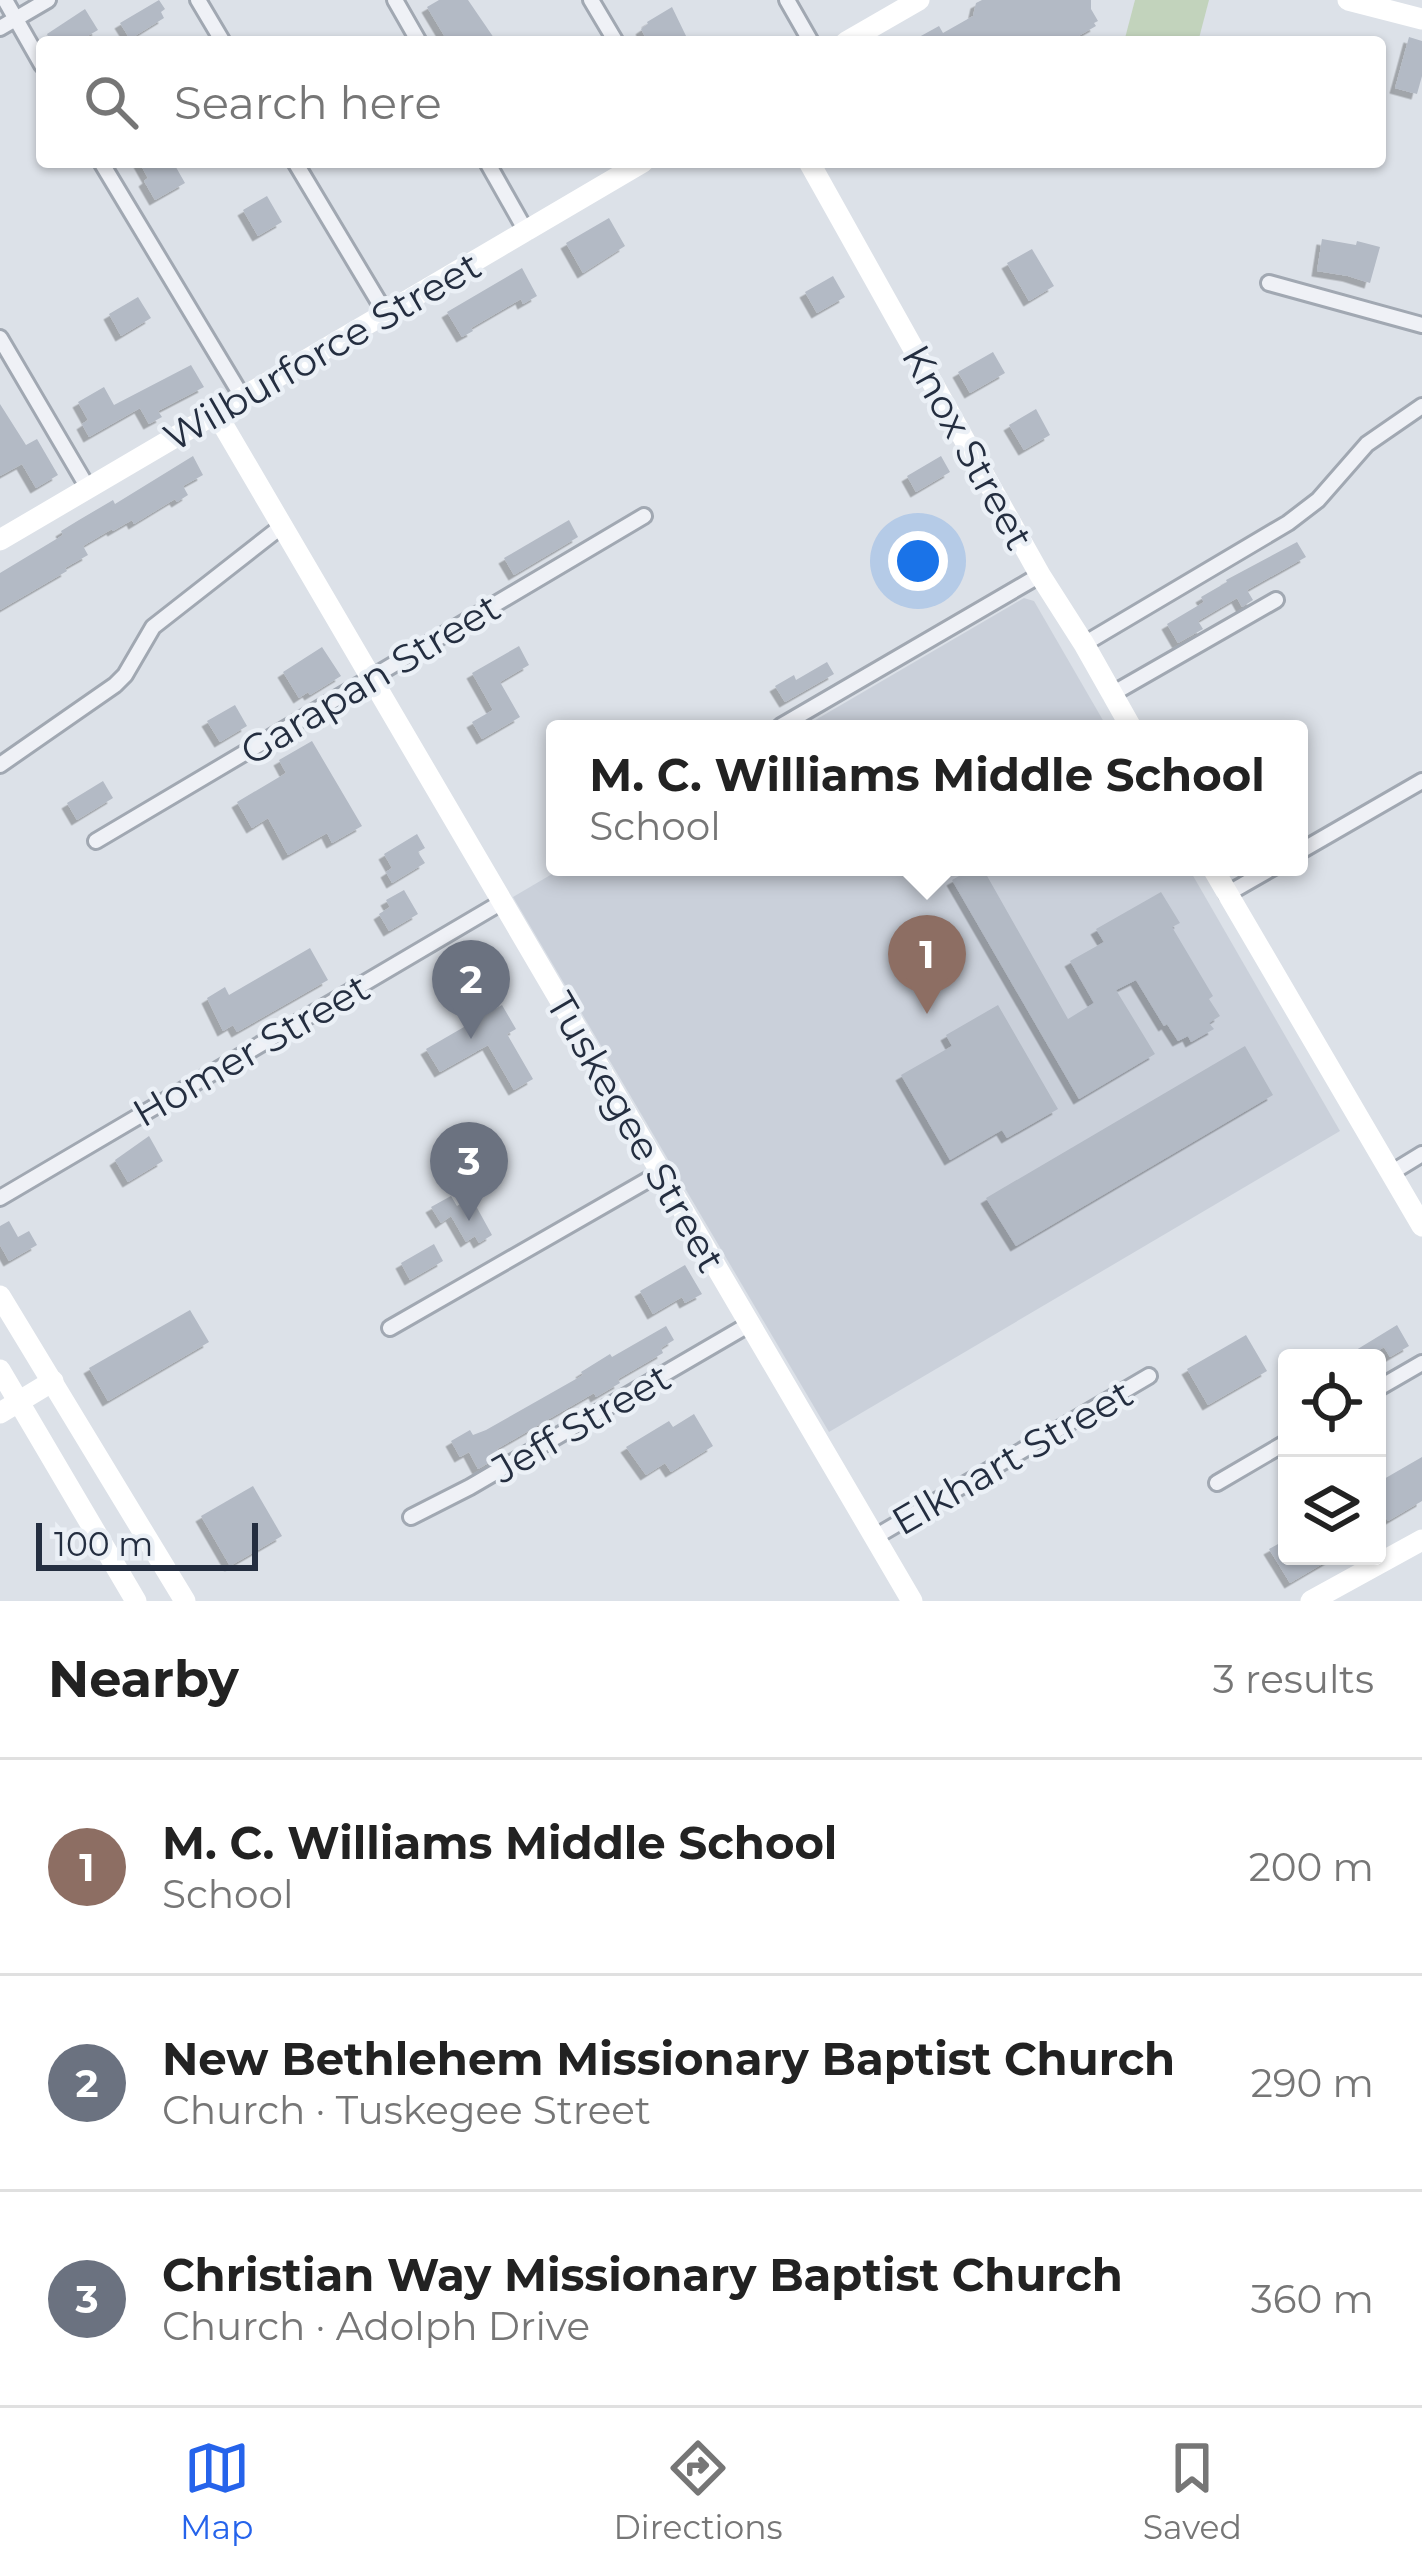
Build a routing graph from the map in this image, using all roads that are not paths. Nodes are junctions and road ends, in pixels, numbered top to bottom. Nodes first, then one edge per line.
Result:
1 (5, 0) edge
2 (48, 0) edge
3 (198, 0) edge
4 (395, 0) edge
5 (591, 0) edge
6 (787, 0) edge
7 (919, 0) edge
8 (1348, 0) edge
9 (16, 19) junction
10 (1422, 19) edge
11 (0, 28) edge
12 (219, 36) edge
13 (415, 36) edge
14 (612, 36) edge
15 (808, 36) edge
16 (856, 36) edge
17 (36, 54) edge
18 (105, 168) edge
19 (299, 168) edge
20 (490, 168) edge
21 (633, 168) edge
22 (812, 168) edge
23 (526, 231) junction
24 (1269, 283) dead end
25 (386, 314) junction
26 (1422, 325) edge
27 (0, 338) edge
28 (243, 398) junction
29 (1422, 406) edge
30 (217, 413) junction
31 (88, 488) junction
32 (644, 516) dead end
33 (282, 526) junction
34 (0, 540) edge
35 (1040, 575) junction
36 (1276, 600) dead end
37 (1084, 644) junction
38 (370, 679) junction
39 (1112, 694) junction
40 (792, 720) edge
41 (1127, 720) edge
42 (0, 765) edge
43 (1422, 782) edge
44 (96, 841) dead end
45 (1308, 847) edge
46 (1217, 876) edge
47 (1259, 876) edge
48 (1228, 894) junction
49 (502, 902) junction
50 (1422, 1154) edge
51 (660, 1173) junction
52 (1391, 1173) junction
53 (0, 1198) edge
54 (1422, 1226) edge
55 (0, 1296) edge
56 (748, 1325) junction
57 (390, 1328) dead end
58 (1422, 1363) edge
59 (0, 1370) edge
60 (1149, 1376) dead end
61 (53, 1381) junction
62 (1386, 1385) edge
63 (9, 1407) edge
64 (1278, 1447) edge
65 (1217, 1483) dead end
66 (411, 1517) dead end
67 (874, 1537) junction
68 (1422, 1540) edge
69 (136, 1601) edge
70 (184, 1601) edge
71 (912, 1601) edge
72 (1311, 1601) edge

1 - 9 street
2 - 9 street
3 - 12 street
4 - 13 street
5 - 14 street
6 - 15 street
7 - 16 street
8 - 10 street
9 - 11 street
9 - 17 street
18 - 28 street
19 - 25 street
20 - 23 street
21 - 23 street, Wilburforce Street
22 - 35 street, Knox Street
23 - 25 street, Wilburforce Street
24 - 26 street
25 - 28 street, Wilburforce Street
27 - 31 street
28 - 30 street, Wilburforce Street
29 - 37 street
30 - 31 street, Wilburforce Street
30 - 33 street, Tuskegee Street
31 - 34 street, Wilburforce Street
32 - 38 street, Garapan Street
33 - 38 street, Tuskegee Street
33 - 42 street
35 - 37 street, Knox Street
35 - 40 street
36 - 39 street
37 - 39 street, Knox Street
38 - 44 street, Garapan Street
38 - 49 street, Tuskegee Street
39 - 41 street, Knox Street
43 - 45 street
46 - 48 street
47 - 48 street
48 - 52 street
49 - 51 street, Tuskegee Street
49 - 53 street, Homer Street
50 - 52 street
51 - 56 street, Tuskegee Street
51 - 57 street
52 - 54 street
55 - 61 street
56 - 66 street, Jeff Street
56 - 67 street, Tuskegee Street
58 - 62 street
59 - 63 street
60 - 67 street, Elkhart Street
61 - 63 street
61 - 70 street
63 - 69 street
64 - 65 street
67 - 71 street, Tuskegee Street
68 - 72 street

